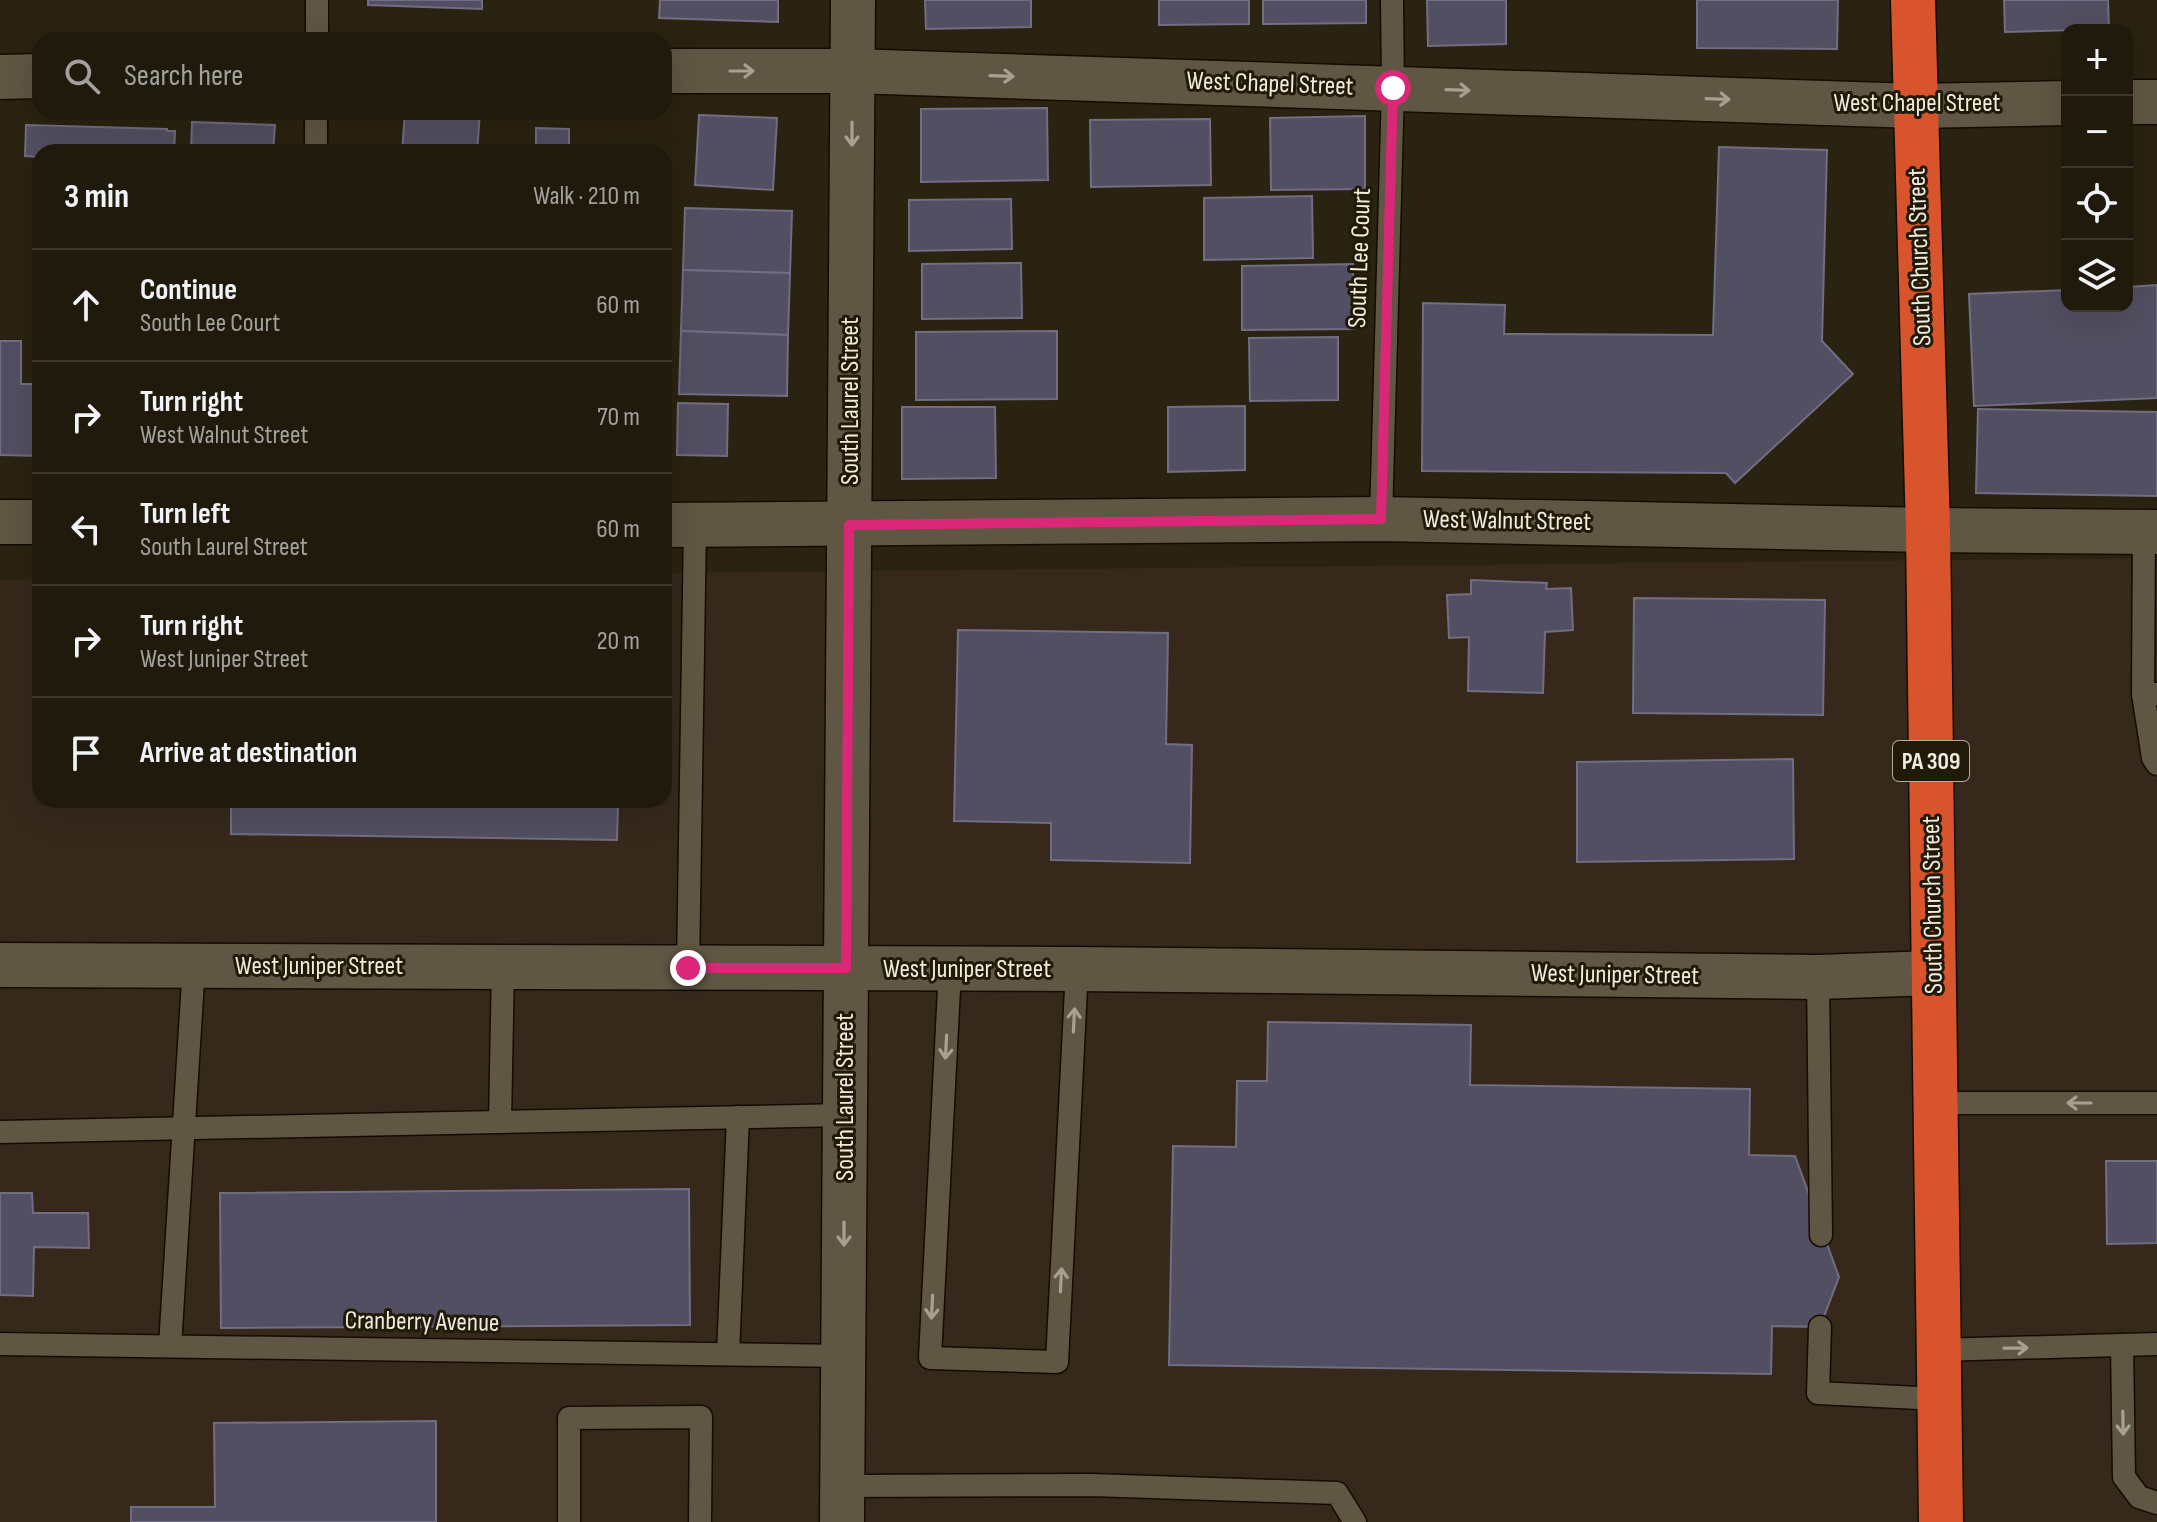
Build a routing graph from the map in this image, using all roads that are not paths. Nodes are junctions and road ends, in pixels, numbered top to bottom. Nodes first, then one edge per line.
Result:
1 (317, 0) edge
2 (853, 0) edge
3 (1392, 0) edge
4 (1913, 0) edge
5 (317, 32) edge
6 (672, 71) edge
7 (852, 71) junction
8 (32, 76) edge
9 (0, 77) edge
10 (1393, 88) junction
11 (2133, 102) edge
12 (2157, 102) edge
13 (2061, 103) edge
14 (1916, 106) junction
15 (316, 120) edge
16 (316, 144) edge
17 (1381, 519) junction
18 (0, 522) edge
19 (32, 522) edge
20 (680, 525) edge
21 (849, 525) junction
22 (1928, 530) junction
23 (2151, 532) edge
24 (2150, 694) edge
25 (2157, 764) edge
26 (0, 965) edge
27 (194, 965) junction
28 (503, 967) junction
29 (688, 968) junction
30 (846, 968) junction
31 (950, 969) junction
32 (1077, 969) junction
33 (1933, 973) junction
34 (1818, 977) junction
35 (1935, 1103) junction
36 (2157, 1103) edge
37 (845, 1115) junction
38 (738, 1117) junction
39 (500, 1122) junction
40 (184, 1128) junction
41 (0, 1132) edge
42 (1821, 1235) dead end
43 (1820, 1327) dead end
44 (0, 1344) edge
45 (2157, 1344) edge
46 (2122, 1345) junction
47 (170, 1346) junction
48 (1938, 1350) junction
49 (728, 1354) junction
50 (843, 1356) junction
51 (1939, 1399) junction
52 (2157, 1503) edge
53 (842, 1504) edge
54 (569, 1522) edge
55 (700, 1522) edge
56 (1355, 1522) edge
57 (1941, 1522) edge

1 - 5 lane
2 - 7 street, South Laurel Street
3 - 10 lane, South Lee Court
4 - 14 highway, South Church Street / PA 309
6 -> 7 street, West Chapel Street
7 -> 10 street, West Chapel Street
7 -> 21 street, South Laurel Street
8 - 9 street
10 -> 14 street, West Chapel Street
10 - 17 lane, South Lee Court
11 - 12 street
13 - 14 street, West Chapel Street
14 - 22 highway, South Church Street / PA 309
15 - 16 lane
17 - 21 street, West Walnut Street
17 - 22 street, West Walnut Street
18 - 19 street
20 - 21 street, West Walnut Street
20 - 29 lane
21 - 30 street, South Laurel Street
22 - 23 street, West Walnut Street
22 - 33 highway, South Church Street / PA 309
23 - 24 lane
24 - 25 lane
26 - 27 street, West Juniper Street
27 - 28 street, West Juniper Street
27 - 40 lane
28 - 29 street, West Juniper Street
28 - 39 lane
29 - 30 street, West Juniper Street
30 - 31 street, West Juniper Street
30 - 37 street, South Laurel Street
31 - 32 street, West Juniper Street
31 -> 32 lane
32 - 34 street, West Juniper Street
33 - 34 street, West Juniper Street
33 - 35 highway, South Church Street / PA 309
34 - 42 lane
36 -> 35 lane
35 - 48 highway, South Church Street / PA 309
37 - 38 lane
37 -> 50 street, South Laurel Street
38 - 39 lane
38 - 49 lane
39 - 40 lane
40 - 41 lane
40 - 47 lane
43 - 51 lane
44 - 47 lane, Cranberry Avenue
45 - 46 lane
48 -> 46 lane
46 -> 52 lane
47 - 49 lane, Cranberry Avenue
48 - 51 highway, South Church Street / PA 309
49 - 50 lane, Cranberry Avenue
50 - 53 street, South Laurel Street
51 - 57 highway, South Church Street / PA 309
53 - 56 lane
54 - 55 lane

